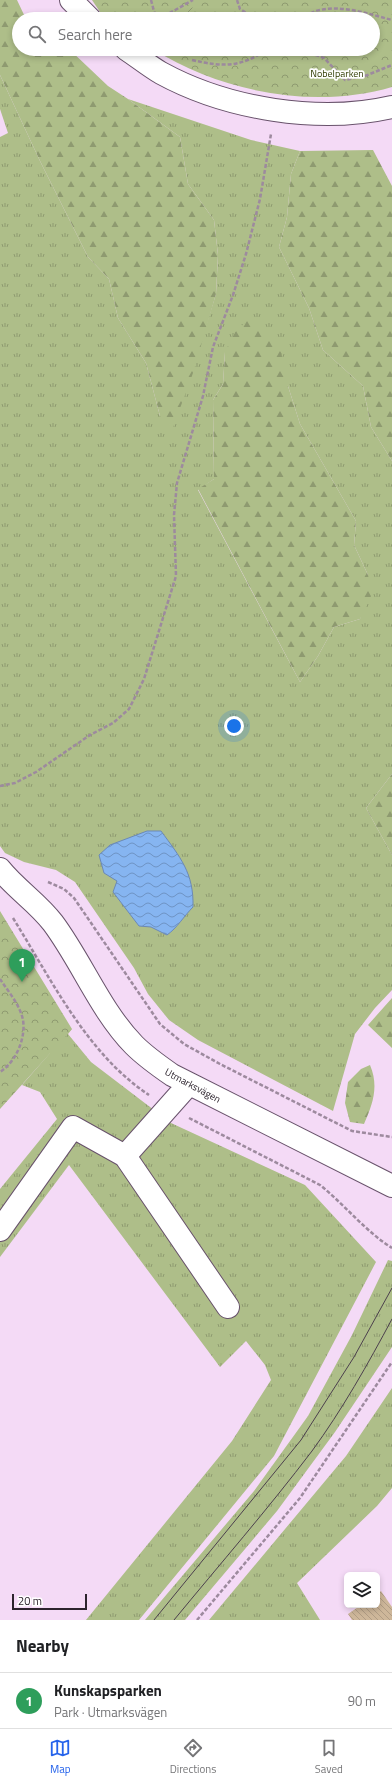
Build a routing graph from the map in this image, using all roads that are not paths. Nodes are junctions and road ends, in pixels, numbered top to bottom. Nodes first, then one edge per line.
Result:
1 (71, 0) edge
2 (83, 12) edge
3 (136, 56) edge
4 (392, 107) edge
5 (0, 869) edge
6 (188, 1084) junction
7 (125, 1156) junction
8 (392, 1186) edge
9 (0, 1230) edge
10 (228, 1307) dead end

1 - 2 street
3 - 4 street
5 - 6 street, Utmarksvägen
6 - 7 street
6 - 8 street, Utmarksvägen
7 - 9 street
7 - 10 street

